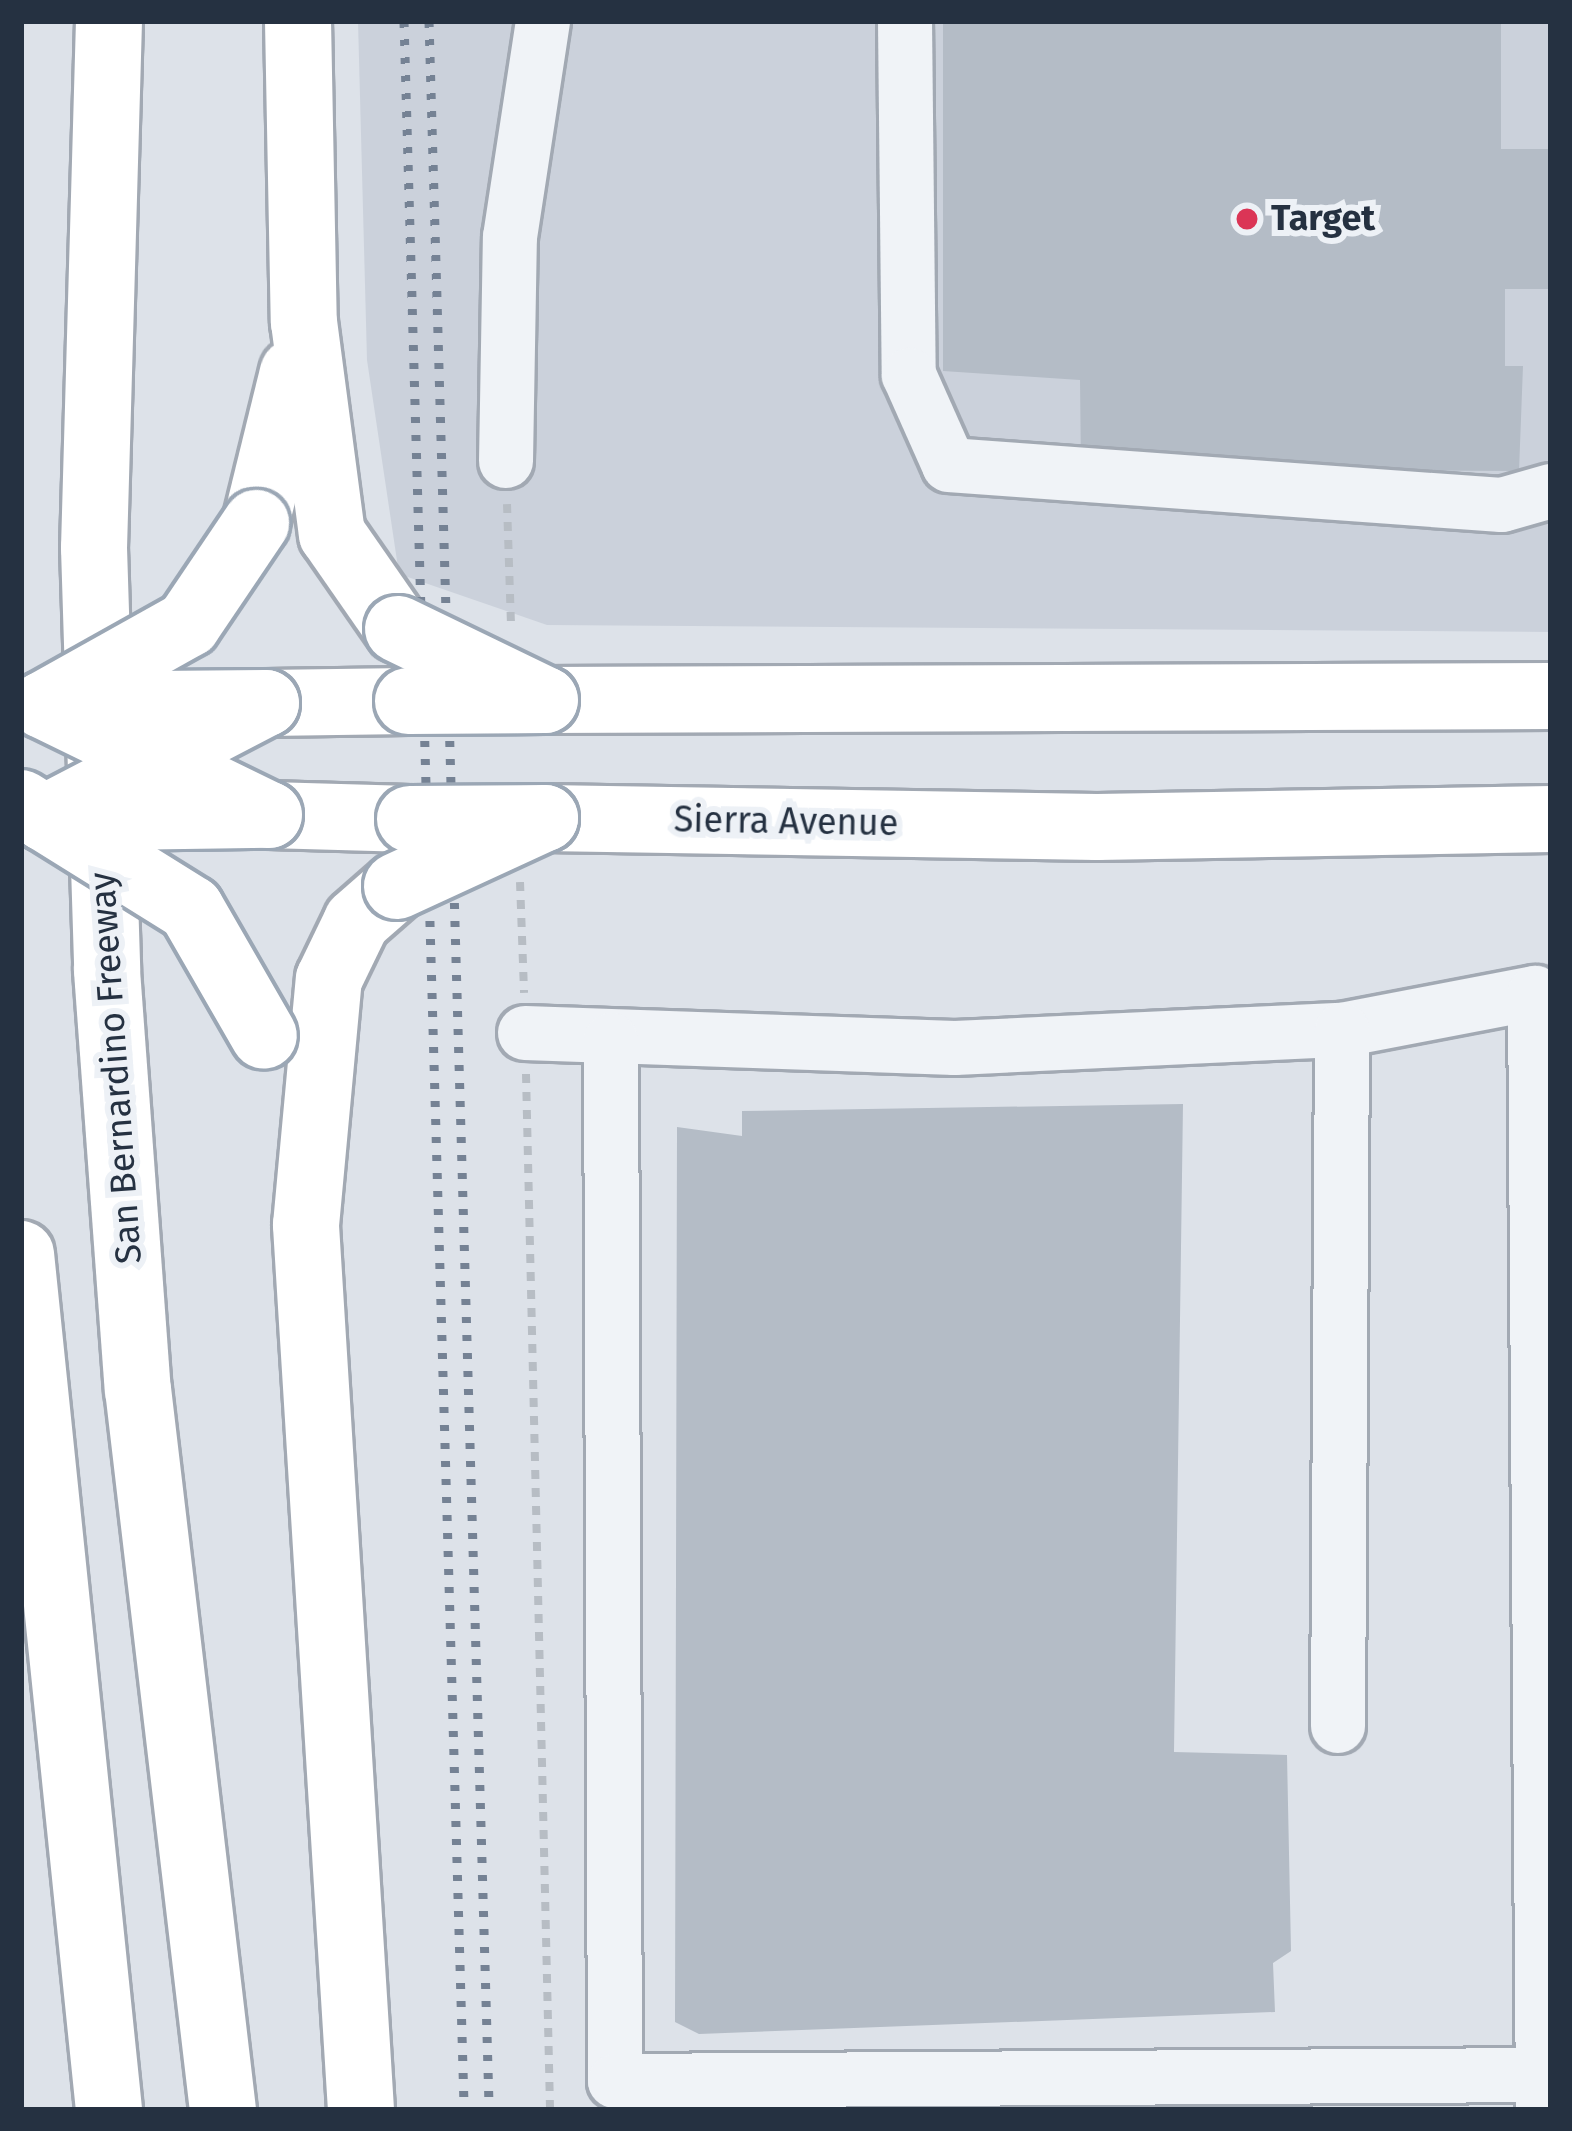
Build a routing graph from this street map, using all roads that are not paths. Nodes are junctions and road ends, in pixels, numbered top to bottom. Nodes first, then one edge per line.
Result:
1 (110, 21) edge
2 (298, 21) edge
3 (543, 21) edge
4 (905, 21) edge
5 (304, 322) junction
6 (506, 461) road end
7 (1551, 491) edge
8 (529, 676) junction
9 (1551, 696) edge
10 (266, 703) junction
11 (26, 706) edge
12 (150, 760) junction
13 (269, 815) junction
14 (27, 816) edge
15 (1551, 819) edge
16 (532, 842) junction
17 (1342, 1030) junction
18 (525, 1034) road end
19 (611, 1040) junction
20 (306, 1225) junction
21 (21, 1254) edge
22 (1338, 1726) dead end
23 (1543, 2092) edge
24 (109, 2110) edge
25 (224, 2110) edge
26 (361, 2110) edge

1 - 25 main road, San Bernardino Freeway
2 - 5 main road
3 - 6 street
4 - 7 street
5 - 8 main road, bridge
5 - 11 main road, bridge
8 - 9 main road
8 - 10 main road, bridge
10 - 11 main road, bridge
10 - 12 main road, bridge
11 - 12 main road, bridge
12 - 13 main road, bridge
12 - 14 main road, bridge
13 - 14 main road, Sierra Avenue, bridge
13 - 16 main road, Sierra Avenue, bridge
14 - 20 main road, bridge
15 - 16 main road, Sierra Avenue
16 - 20 main road, bridge
17 - 19 street
17 - 22 street
17 - 23 street
18 - 19 street
19 - 23 street
20 - 26 main road
21 - 24 main road

